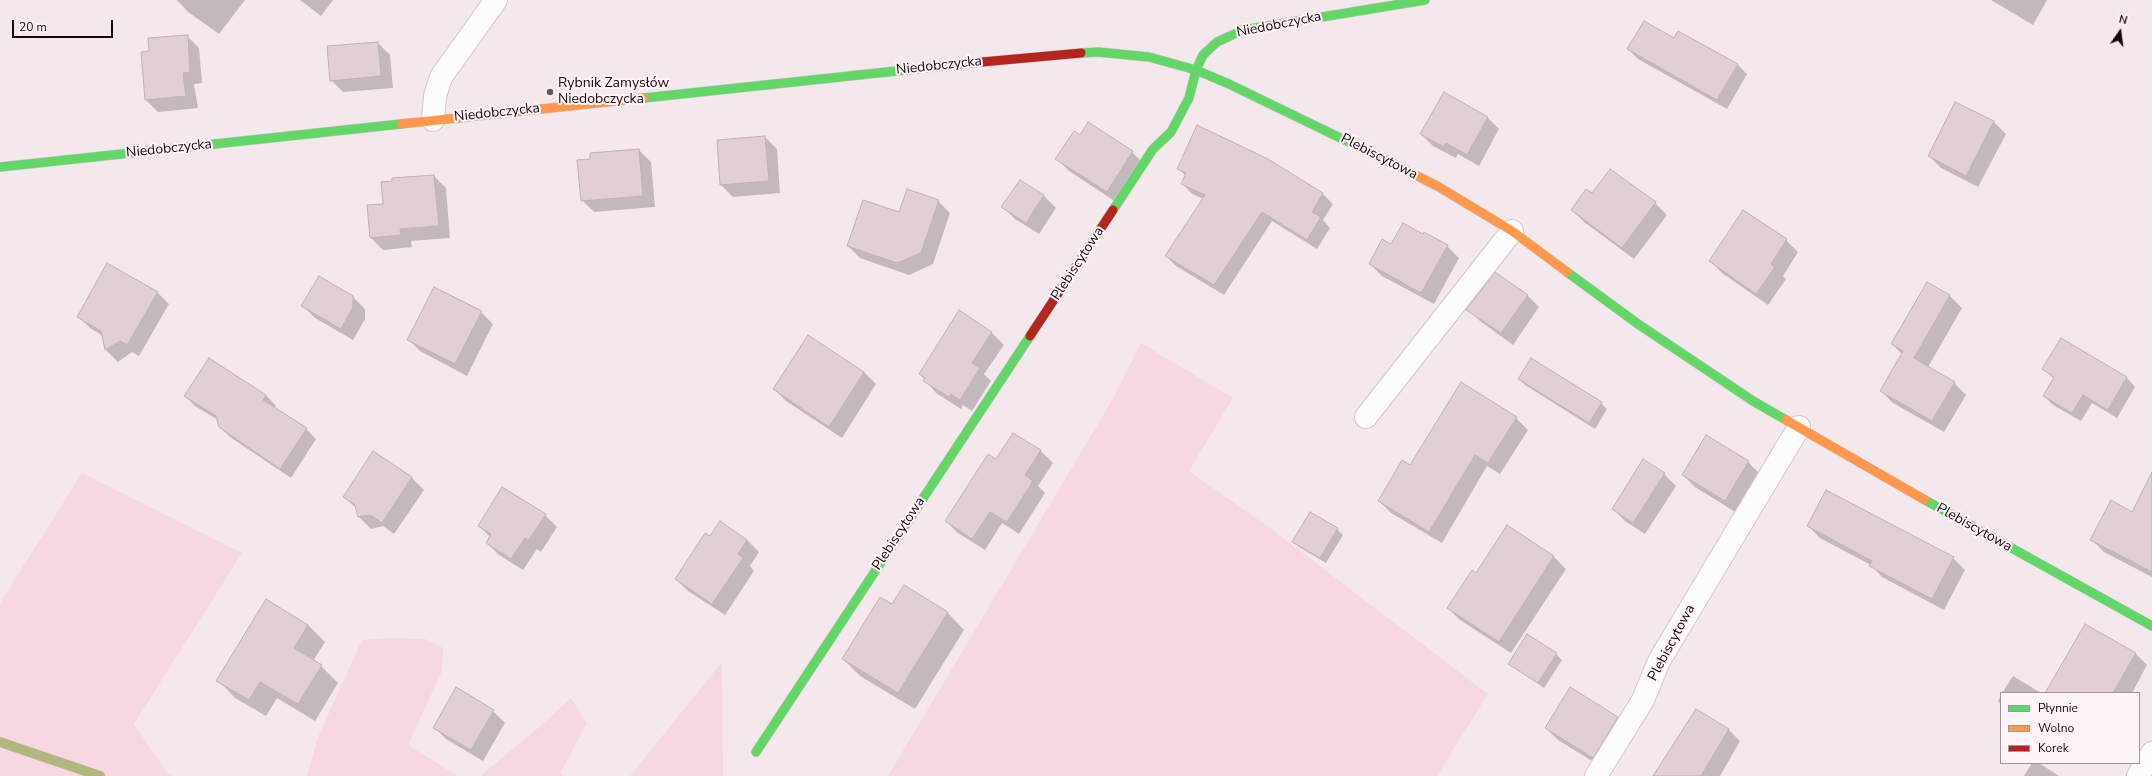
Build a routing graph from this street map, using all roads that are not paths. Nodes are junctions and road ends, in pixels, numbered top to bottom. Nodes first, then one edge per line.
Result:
1 (496, 0) edge
2 (1425, 0) edge
3 (1196, 70) junction
4 (433, 120) junction
5 (0, 166) edge
6 (1512, 231) junction
7 (1366, 417) dead end
8 (1799, 427) junction
9 (2152, 626) edge
10 (756, 752) dead end
11 (2152, 753) edge
12 (1596, 776) edge
13 (2138, 776) edge

1 - 4 street, Niedobczycka
2 - 3 street, Niedobczycka
3 - 4 street, Niedobczycka
3 - 6 street, Plebiscytowa
3 - 10 street, Plebiscytowa
4 - 5 street, Niedobczycka
6 - 7 street
6 - 8 street, Plebiscytowa
8 - 9 street, Plebiscytowa
8 - 12 street, Plebiscytowa
11 - 13 street

